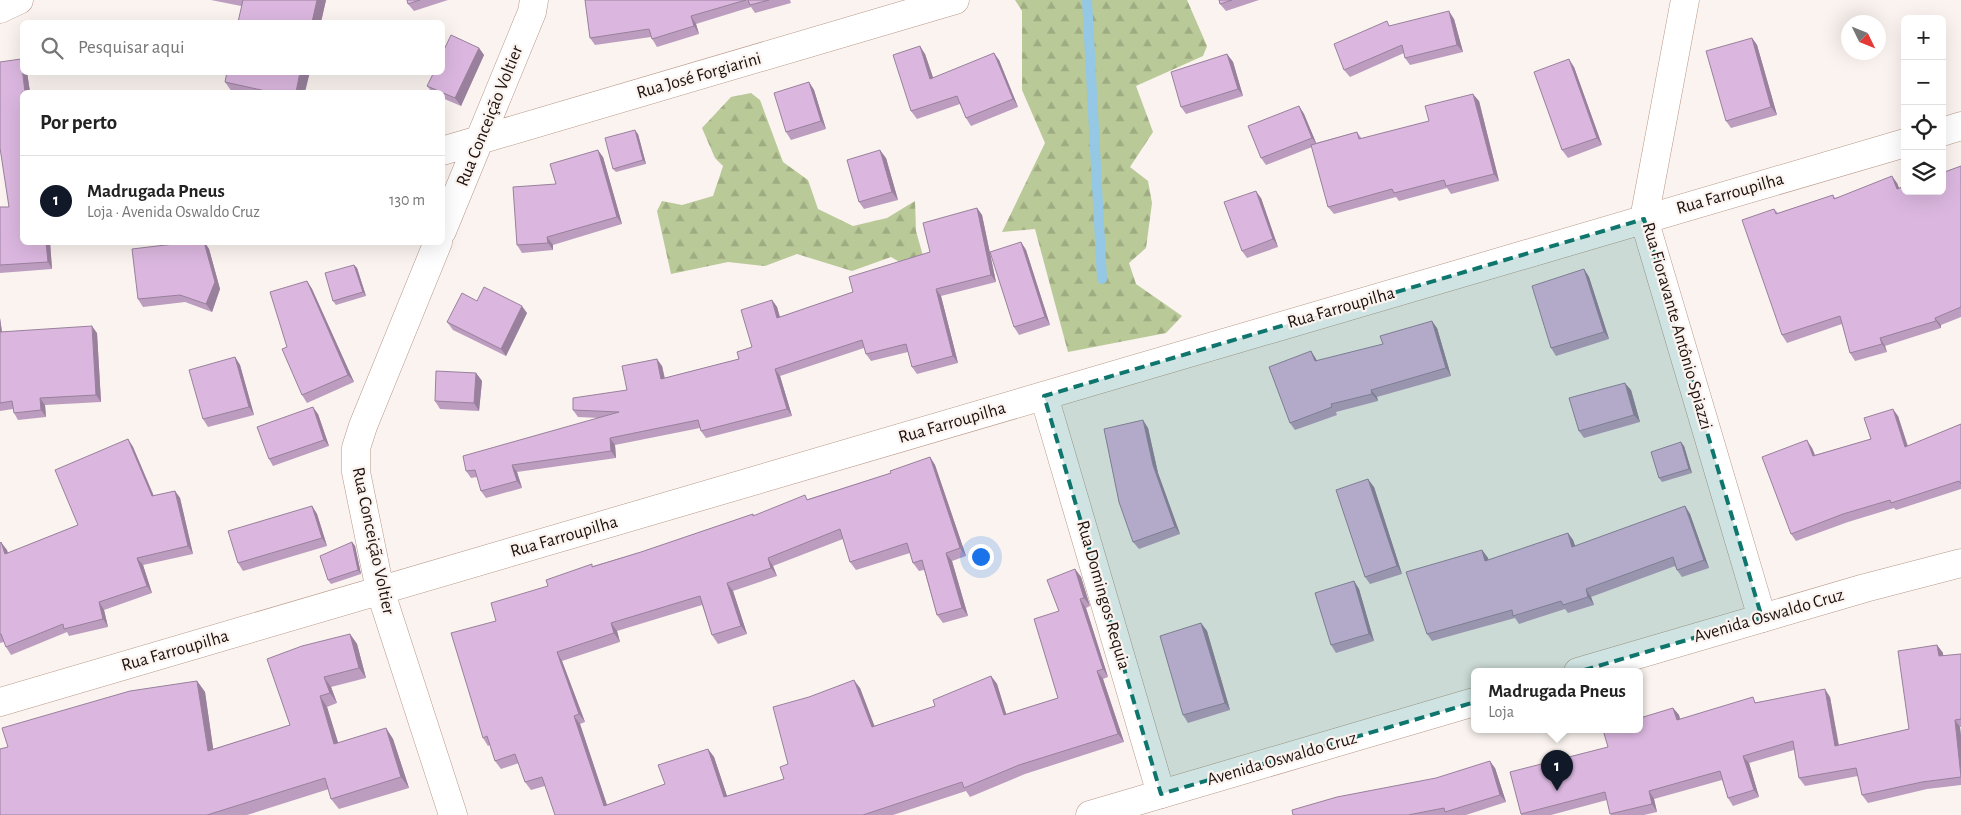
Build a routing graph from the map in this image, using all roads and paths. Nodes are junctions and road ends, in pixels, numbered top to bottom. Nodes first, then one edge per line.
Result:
1 (19, 0) edge
2 (534, 0) edge
3 (955, 0) edge
4 (1685, 0) edge
5 (0, 9) edge
6 (1961, 126) edge
7 (1946, 131) edge
8 (480, 140) junction
9 (1901, 144) edge
10 (445, 150) edge
11 (1644, 219) junction
12 (445, 224) edge
13 (437, 245) edge
14 (1044, 396) junction
15 (1961, 563) edge
16 (380, 590) junction
17 (1762, 618) junction
18 (1592, 668) edge
19 (0, 702) edge
20 (1471, 703) edge
21 (1161, 794) junction
22 (453, 815) edge
23 (1090, 815) edge

1 - 5 street
2 - 8 street, Rua Conceição Voltier
3 - 8 street, Rua José Forgiarini
4 - 11 street, Rua Fioravante Antônio Spiazzi
6 - 7 street
8 - 10 street, Rua José Forgiarini
8 - 12 street, Rua Conceição Voltier
9 - 11 street, Rua Farroupilha
11 - 14 street, Rua Farroupilha
11 - 17 street, Rua Fioravante Antônio Spiazzi
13 - 16 street, Rua Conceição Voltier
14 - 16 street, Rua Farroupilha
14 - 21 street, Rua Domingos Requia
15 - 17 street, Avenida Oswaldo Cruz
16 - 19 street, Rua Farroupilha
16 - 22 street, Rua Conceição Voltier
17 - 18 street, Avenida Oswaldo Cruz
20 - 21 street, Avenida Oswaldo Cruz
21 - 23 street, Avenida Oswaldo Cruz

